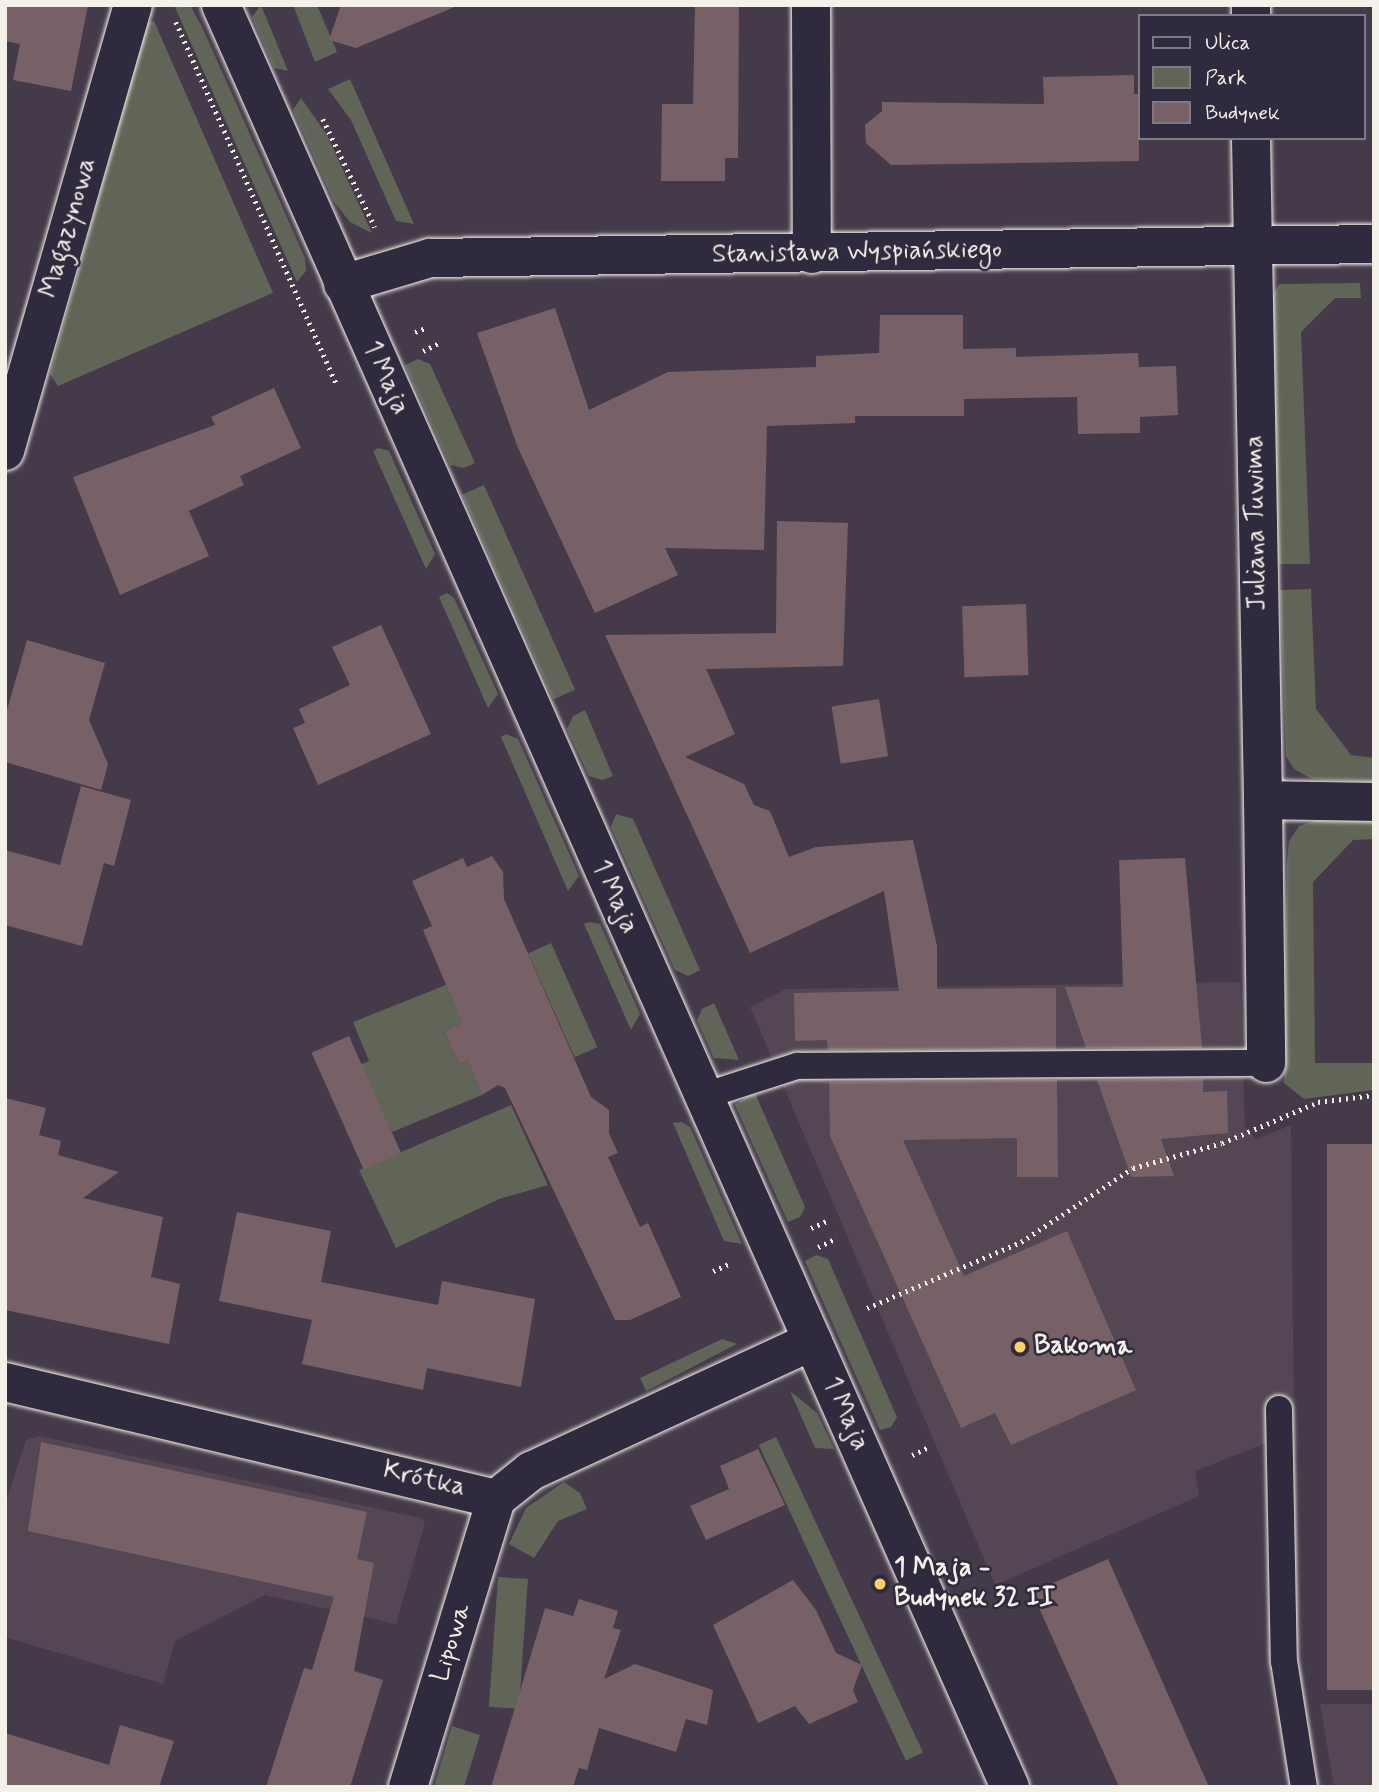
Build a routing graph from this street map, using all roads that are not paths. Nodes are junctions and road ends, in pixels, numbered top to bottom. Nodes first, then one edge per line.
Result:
1 (133, 5) edge
2 (221, 5) edge
3 (811, 5) edge
4 (1251, 140) edge
5 (1374, 244) edge
6 (1251, 247) junction
7 (812, 254) junction
8 (344, 284) junction
9 (5, 451) edge
10 (1263, 800) junction
11 (1374, 802) edge
12 (1266, 1063) joint
13 (704, 1096) junction
14 (812, 1340) junction
15 (6, 1385) edge
16 (1279, 1409) dead end
17 (496, 1499) junction
18 (408, 1787) edge
19 (1010, 1787) edge
20 (1304, 1787) edge

1 - 9 street, Magazynowa
2 - 8 street, 1 Maja
3 - 7 street
4 - 6 street, Juliana Tuwima
5 - 6 street, Stanisława Wyspiańskiego
6 - 7 street, Stanisława Wyspiańskiego
6 - 10 street, Juliana Tuwima
7 - 8 street, Stanisława Wyspiańskiego
8 - 13 street, 1 Maja
10 - 11 street
10 - 12 street, Juliana Tuwima
12 - 13 lane
13 - 14 street, 1 Maja
14 - 17 street, Krótka
14 - 19 street, 1 Maja
15 - 17 street, Krótka
16 - 20 lane
17 - 18 street, Lipowa

